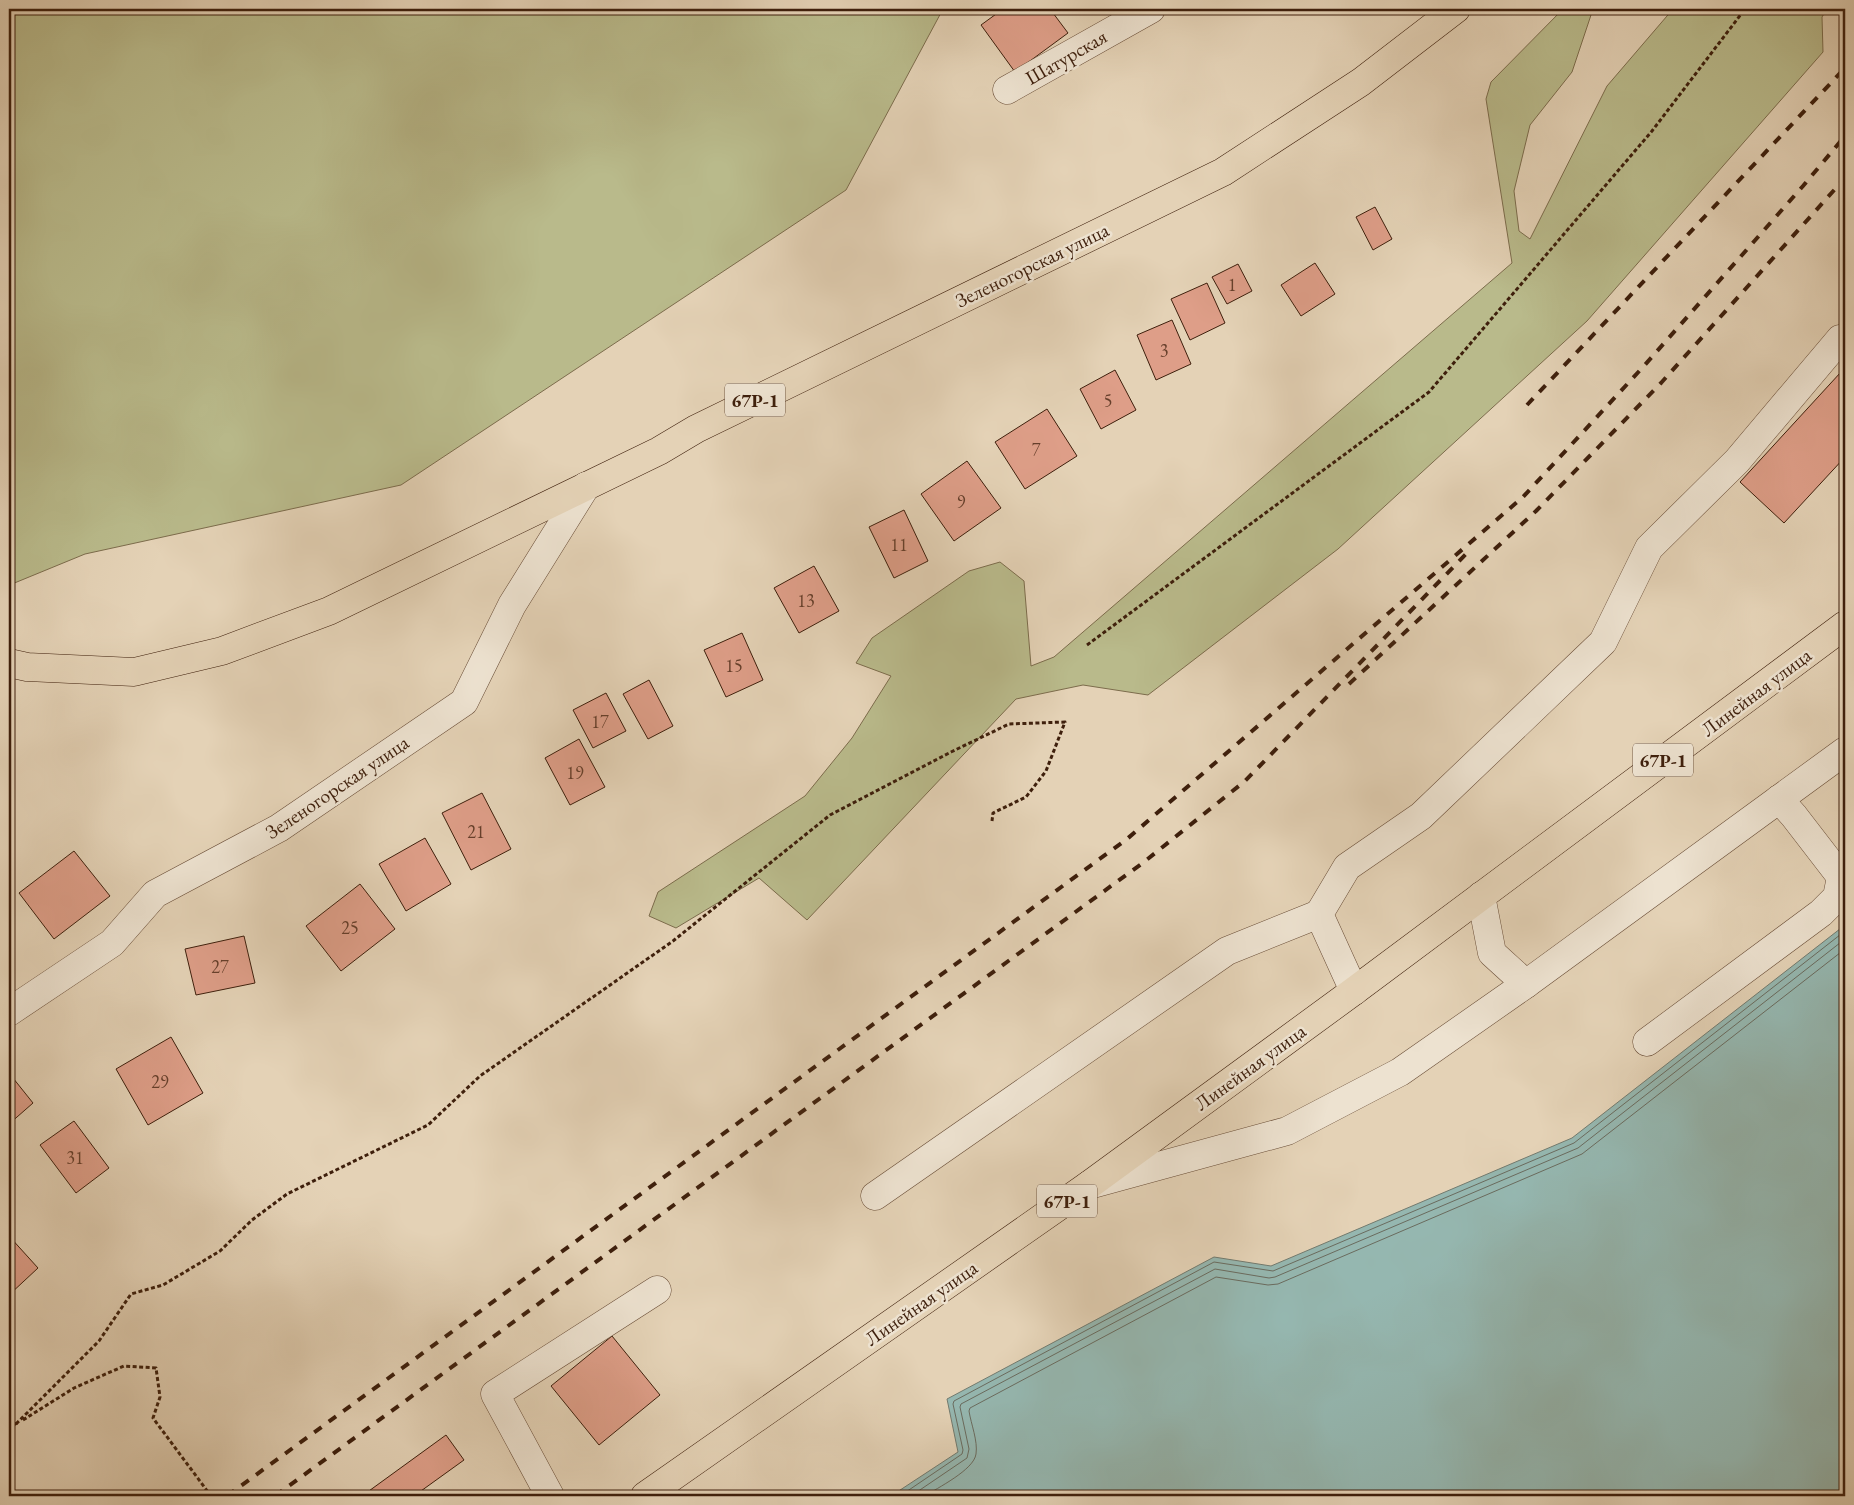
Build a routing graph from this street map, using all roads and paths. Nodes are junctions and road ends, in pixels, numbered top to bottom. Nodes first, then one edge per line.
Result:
1 (1151, 9) edge
2 (1456, 9) edge
3 (1745, 9) edge
4 (1007, 90) dead end
5 (1840, 339) dead end
6 (586, 486) junction
7 (1845, 625) edge
8 (1087, 644) dead end
9 (9, 663) edge
10 (1845, 751) edge
11 (1779, 799) junction
12 (992, 821) dead end
13 (1481, 896) junction
14 (1319, 914) junction
15 (1526, 984) junction
16 (1354, 991) junction
17 (9, 1012) edge
18 (1647, 1042) dead end
19 (1089, 1185) junction
20 (875, 1196) dead end
21 (657, 1290) dead end
22 (16, 1424) junction
23 (9, 1428) edge
24 (211, 1496) edge
25 (550, 1496) edge
26 (645, 1496) edge

1 - 4 street, Шатурская
2 - 6 main road, Зеленогорская улица / 67Р-1
3 - 8 path
5 - 14 street
6 - 9 main road, Зеленогорская улица / 67Р-1
6 - 17 street, Зеленогорская улица
7 - 13 main road, Линейная улица / 67Р-1
10 - 11 street
11 - 15 street
11 - 18 street
12 - 22 path
13 - 15 street
13 - 16 main road, Линейная улица / 67Р-1
14 - 16 street
14 - 20 street
15 - 19 street
16 - 19 main road, Линейная улица / 67Р-1
19 - 26 main road, Линейная улица / 67Р-1
21 - 25 street
22 - 23 path
22 - 24 path

